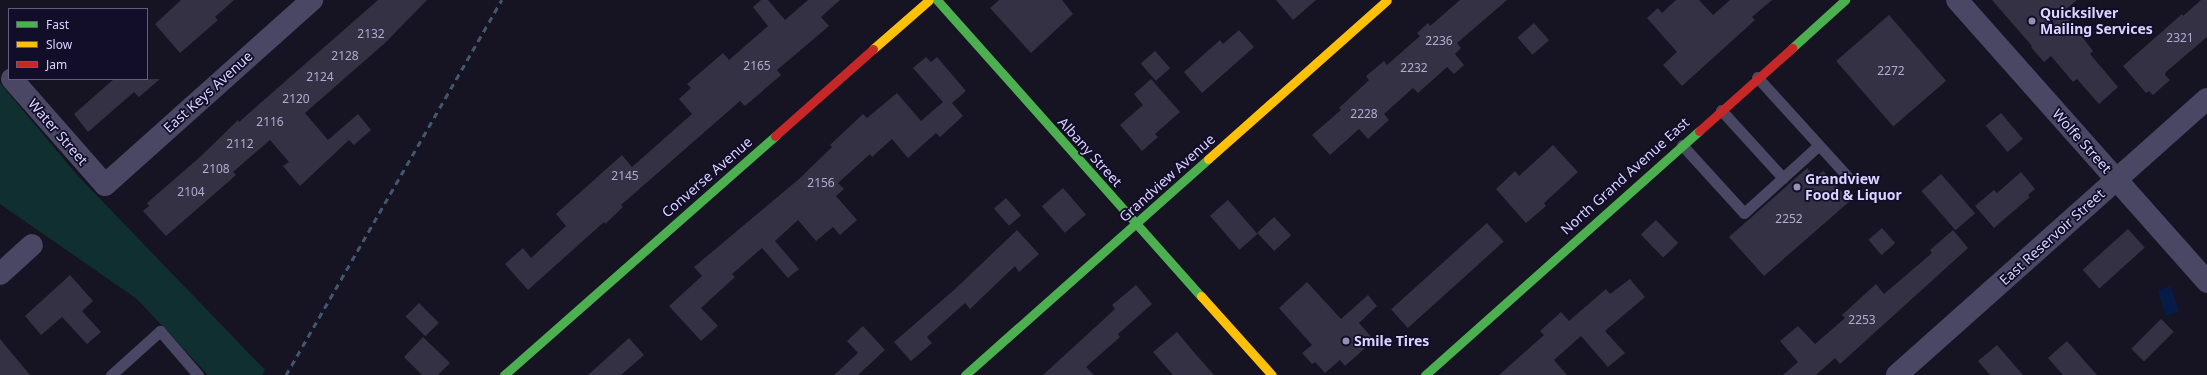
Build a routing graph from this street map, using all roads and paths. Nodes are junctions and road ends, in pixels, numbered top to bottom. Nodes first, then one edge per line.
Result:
1 (312, 0) edge
2 (929, 0) edge
3 (937, 0) edge
4 (1387, 0) edge
5 (1845, 0) edge
6 (1957, 0) edge
7 (0, 65) edge
8 (8, 74) edge
9 (1757, 77) junction
10 (13, 80) edge
11 (2207, 99) edge
12 (1721, 110) junction
13 (1682, 145) junction
14 (1819, 145) junction
15 (1784, 178) junction
16 (1848, 178) dead end
17 (2117, 179) junction
18 (105, 185) joint
19 (1137, 224) junction
20 (32, 245) dead end
21 (0, 274) edge
22 (2207, 282) edge
23 (111, 375) edge
24 (198, 375) edge
25 (504, 375) edge
26 (965, 375) edge
27 (1272, 375) edge
28 (1425, 375) edge
29 (1896, 375) edge

1 - 18 street, East Keys Avenue
2 - 25 street, Converse Avenue
3 - 19 street, Albany Street
4 - 19 street, Grandview Avenue
5 - 9 street, North Grand Avenue East
6 - 17 street, Wolfe Street
7 - 8 street
9 - 12 street, North Grand Avenue East
9 - 14 lane
10 - 18 street, Water Street
11 - 17 street, East Reservoir Street
12 - 13 street, North Grand Avenue East
12 - 15 lane
13 - 15 lane
13 - 28 street, North Grand Avenue East
14 - 15 lane
14 - 16 lane
17 - 22 street, Wolfe Street
17 - 29 street, East Reservoir Street
19 - 26 street, Grandview Avenue
19 - 27 street, Albany Street
20 - 21 street
23 - 24 lane

